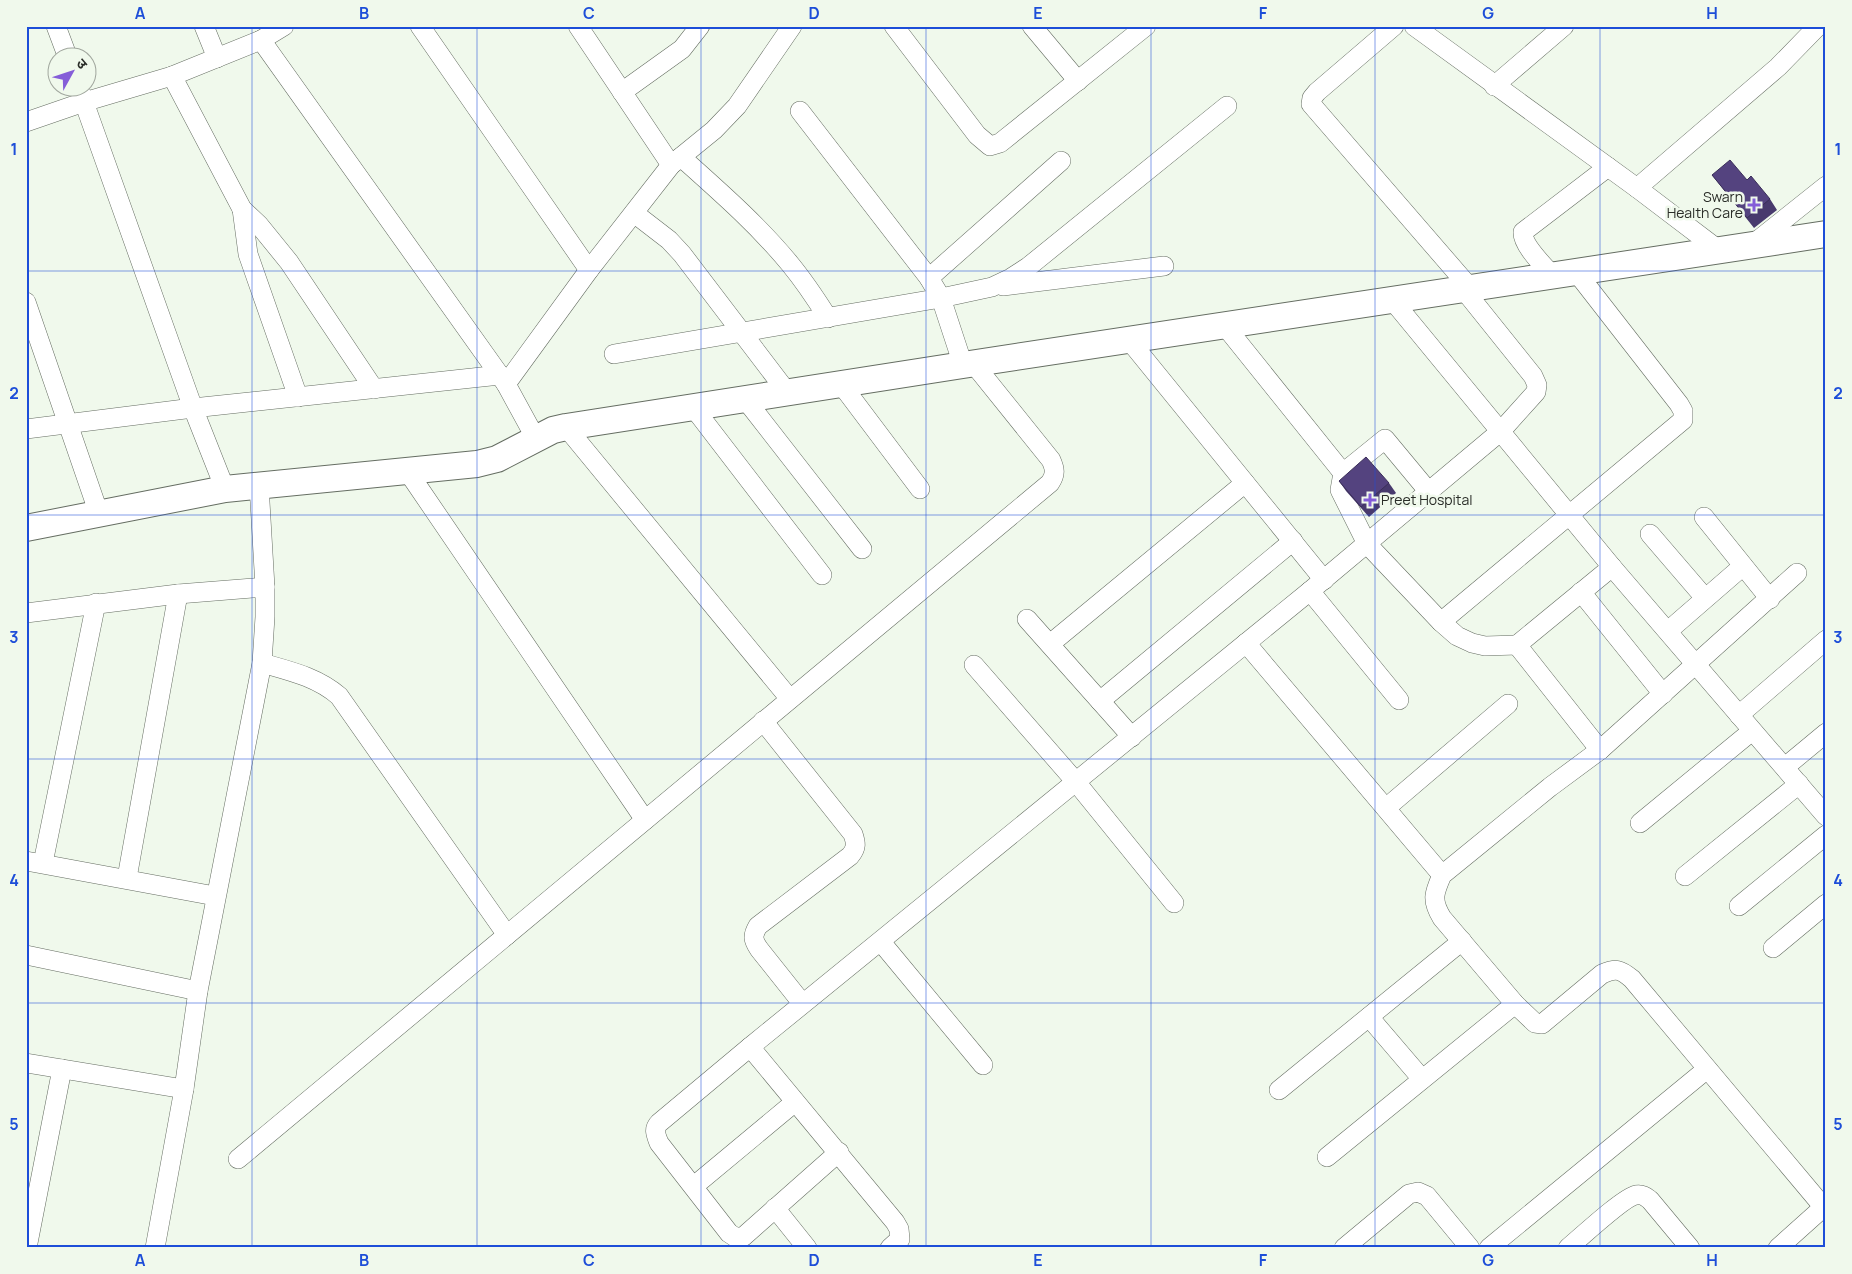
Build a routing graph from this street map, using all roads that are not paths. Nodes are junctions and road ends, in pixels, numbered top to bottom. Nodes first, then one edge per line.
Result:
1 (56, 26) edge
2 (204, 26) edge
3 (284, 26) edge
4 (420, 26) edge
5 (578, 26) edge
6 (700, 26) edge
7 (792, 26) edge
8 (894, 26) edge
9 (1032, 26) edge
10 (1146, 26) edge
11 (1394, 26) edge
12 (1414, 26) edge
13 (1564, 26) edge
14 (1818, 26) edge
15 (261, 40) junction
16 (64, 48) edge
17 (218, 58) junction
18 (172, 76) junction
19 (1078, 81) junction
20 (1494, 86) junction
21 (98, 92) edge
22 (622, 92) junction
23 (76, 98) edge
24 (83, 98) edge
25 (1227, 106) dead end
26 (800, 111) dead end
27 (26, 122) edge
28 (676, 161) junction
29 (1061, 161) dead end
30 (1608, 167) junction
31 (1826, 186) edge
32 (1637, 188) junction
33 (242, 209) junction
34 (634, 213) junction
35 (1826, 234) edge
36 (1751, 246) junction
37 (1720, 251) junction
38 (1164, 266) dead end
39 (589, 270) junction
40 (1565, 274) junction
41 (929, 278) junction
42 (992, 287) junction
43 (1467, 289) junction
44 (940, 298) junction
45 (1393, 301) junction
46 (27, 307) edge
47 (828, 318) junction
48 (1225, 326) junction
49 (743, 332) junction
50 (1129, 340) junction
51 (614, 354) dead end
52 (968, 364) junction
53 (503, 380) junction
54 (841, 384) junction
55 (374, 389) junction
56 (787, 392) junction
57 (298, 397) junction
58 (745, 399) junction
59 (693, 407) junction
60 (193, 408) junction
61 (67, 423) junction
62 (566, 427) junction
63 (26, 429) edge
64 (1500, 431) junction
65 (536, 439) junction
66 (408, 472) junction
67 (1343, 473) junction
68 (1245, 482) junction
69 (259, 485) junction
70 (225, 489) junction
71 (920, 489) dead end
72 (1428, 492) junction
73 (99, 514) junction
74 (1570, 516) junction
75 (1704, 518) dead end
76 (26, 528) edge
77 (1650, 534) dead end
78 (1293, 541) junction
79 (1367, 544) junction
80 (862, 549) dead end
81 (1743, 566) junction
82 (1612, 567) junction
83 (1797, 573) dead end
84 (822, 575) dead end
85 (1317, 585) junction
86 (265, 587) junction
87 (1581, 592) junction
88 (178, 594) junction
89 (1705, 598) junction
90 (1770, 599) junction
91 (96, 604) junction
92 (26, 613) edge
93 (1027, 619) dead end
94 (1441, 622) junction
95 (1668, 630) junction
96 (1826, 640) edge
97 (1050, 644) junction
98 (1246, 644) junction
99 (1517, 645) junction
100 (262, 663) junction
101 (1697, 664) junction
102 (974, 665) dead end
103 (1663, 694) junction
104 (790, 699) junction
105 (1398, 700) dead end
106 (1100, 701) junction
107 (1508, 704) dead end
108 (1738, 715) junction
109 (763, 721) junction
110 (1752, 731) junction
111 (1826, 733) edge
112 (1132, 737) junction
113 (1600, 750) junction
114 (1785, 767) junction
115 (1076, 782) junction
116 (1799, 784) junction
117 (1386, 808) junction
118 (1826, 815) edge
119 (646, 820) junction
120 (1640, 823) dead end
121 (1826, 835) edge
122 (34, 862) edge
123 (1442, 875) junction
124 (1684, 876) dead end
125 (127, 878) junction
126 (215, 896) junction
127 (1174, 903) dead end
128 (1826, 904) edge
129 (1739, 906) dead end
130 (507, 936) junction
131 (1462, 941) junction
132 (880, 942) junction
133 (1773, 948) dead end
134 (26, 955) edge
135 (198, 991) junction
136 (802, 1003) junction
137 (1514, 1004) junction
138 (1369, 1017) junction
139 (750, 1047) junction
140 (26, 1063) edge
141 (983, 1065) dead end
142 (62, 1069) junction
143 (1707, 1069) junction
144 (1422, 1079) junction
145 (184, 1089) junction
146 (1279, 1090) dead end
147 (795, 1102) junction
148 (839, 1152) junction
149 (1327, 1157) dead end
150 (238, 1159) dead end
151 (694, 1186) junction
152 (775, 1208) junction
153 (1825, 1208) edge
154 (798, 1244) edge
155 (1575, 1246) edge
156 (27, 1248) edge
157 (155, 1248) edge
158 (890, 1248) edge
159 (1344, 1248) edge
160 (1470, 1248) edge
161 (1489, 1248) edge
162 (1690, 1248) edge
163 (1778, 1248) edge

1 - 16 street
2 - 17 street
3 - 15 street
4 - 39 street
5 - 22 street
6 - 22 street
7 - 28 street
8 - 19 street
9 - 19 street
10 - 19 street
11 - 43 street
12 - 20 street
13 - 20 street
14 - 32 street
15 - 17 street
15 - 53 street
17 - 18 street
18 - 21 street
18 - 33 street
20 - 30 street
22 - 28 street
23 - 27 street
24 - 60 street
25 - 42 street
26 - 41 street
28 - 34 street
28 - 47 street
29 - 41 street
30 - 32 street
30 - 40 street
31 - 36 street
32 - 37 street
33 - 55 street
33 - 57 street
34 - 39 street
34 - 49 street
35 - 36 street
36 - 37 street
37 - 40 street
38 - 42 street
39 - 53 street
40 - 43 street
40 - 74 street
41 - 44 street
42 - 44 street
43 - 45 street
43 - 64 street
44 - 47 street
44 - 52 street
45 - 48 street
45 - 64 street
46 - 61 street
47 - 49 street
48 - 50 street
48 - 67 street
49 - 51 street
49 - 56 street
50 - 52 street
50 - 68 street
52 - 54 street
52 - 104 street
53 - 55 street
53 - 65 street
54 - 56 street
54 - 71 street
55 - 57 street
56 - 58 street
57 - 60 street
58 - 59 street
58 - 80 street
59 - 62 street
59 - 84 street
60 - 61 street
60 - 70 street
61 - 63 street
61 - 73 street
62 - 65 street
62 - 104 street
64 - 72 street
64 - 74 street
65 - 66 street
66 - 69 street
66 - 119 street
67 - 72 street
67 - 79 street
68 - 78 street
68 - 97 street
69 - 70 street
69 - 86 street
70 - 73 street
72 - 79 street
73 - 76 street
74 - 82 street
74 - 94 street
75 - 81 street
77 - 89 street
78 - 85 street
78 - 106 street
79 - 85 street
79 - 94 street
81 - 89 street
81 - 90 street
82 - 87 street
82 - 95 street
83 - 90 street
85 - 98 street
85 - 105 street
86 - 88 street
86 - 100 street
87 - 99 street
87 - 103 street
88 - 91 street
88 - 125 street
89 - 95 street
90 - 101 street
91 - 92 street
91 - 122 street
93 - 97 street
94 - 99 street
95 - 101 street
96 - 108 street
97 - 106 street
98 - 112 street
98 - 117 street
99 - 113 street
100 - 126 street
100 - 130 street
101 - 103 street
101 - 108 street
102 - 115 street
103 - 113 street
104 - 109 street
106 - 112 street
107 - 117 street
108 - 110 street
109 - 119 street
109 - 136 street
110 - 114 street
110 - 120 street
111 - 114 street
112 - 115 street
113 - 123 street
114 - 116 street
115 - 127 street
115 - 132 street
116 - 118 street
116 - 124 street
117 - 123 street
119 - 130 street
121 - 129 street
122 - 125 street
123 - 131 street
125 - 126 street
126 - 135 street
128 - 133 street
130 - 150 street
131 - 137 street
131 - 138 street
132 - 136 street
132 - 141 street
134 - 135 street
135 - 145 street
136 - 139 street
137 - 143 street
137 - 144 street
138 - 144 street
138 - 146 street
139 - 147 street
139 - 151 street
140 - 142 street
142 - 145 street
142 - 156 street
143 - 153 street
143 - 161 street
144 - 149 street
145 - 157 street
147 - 148 street
147 - 151 street
148 - 152 street
148 - 158 street
151 - 152 street
152 - 154 street
153 - 163 street
155 - 162 street
159 - 160 street

